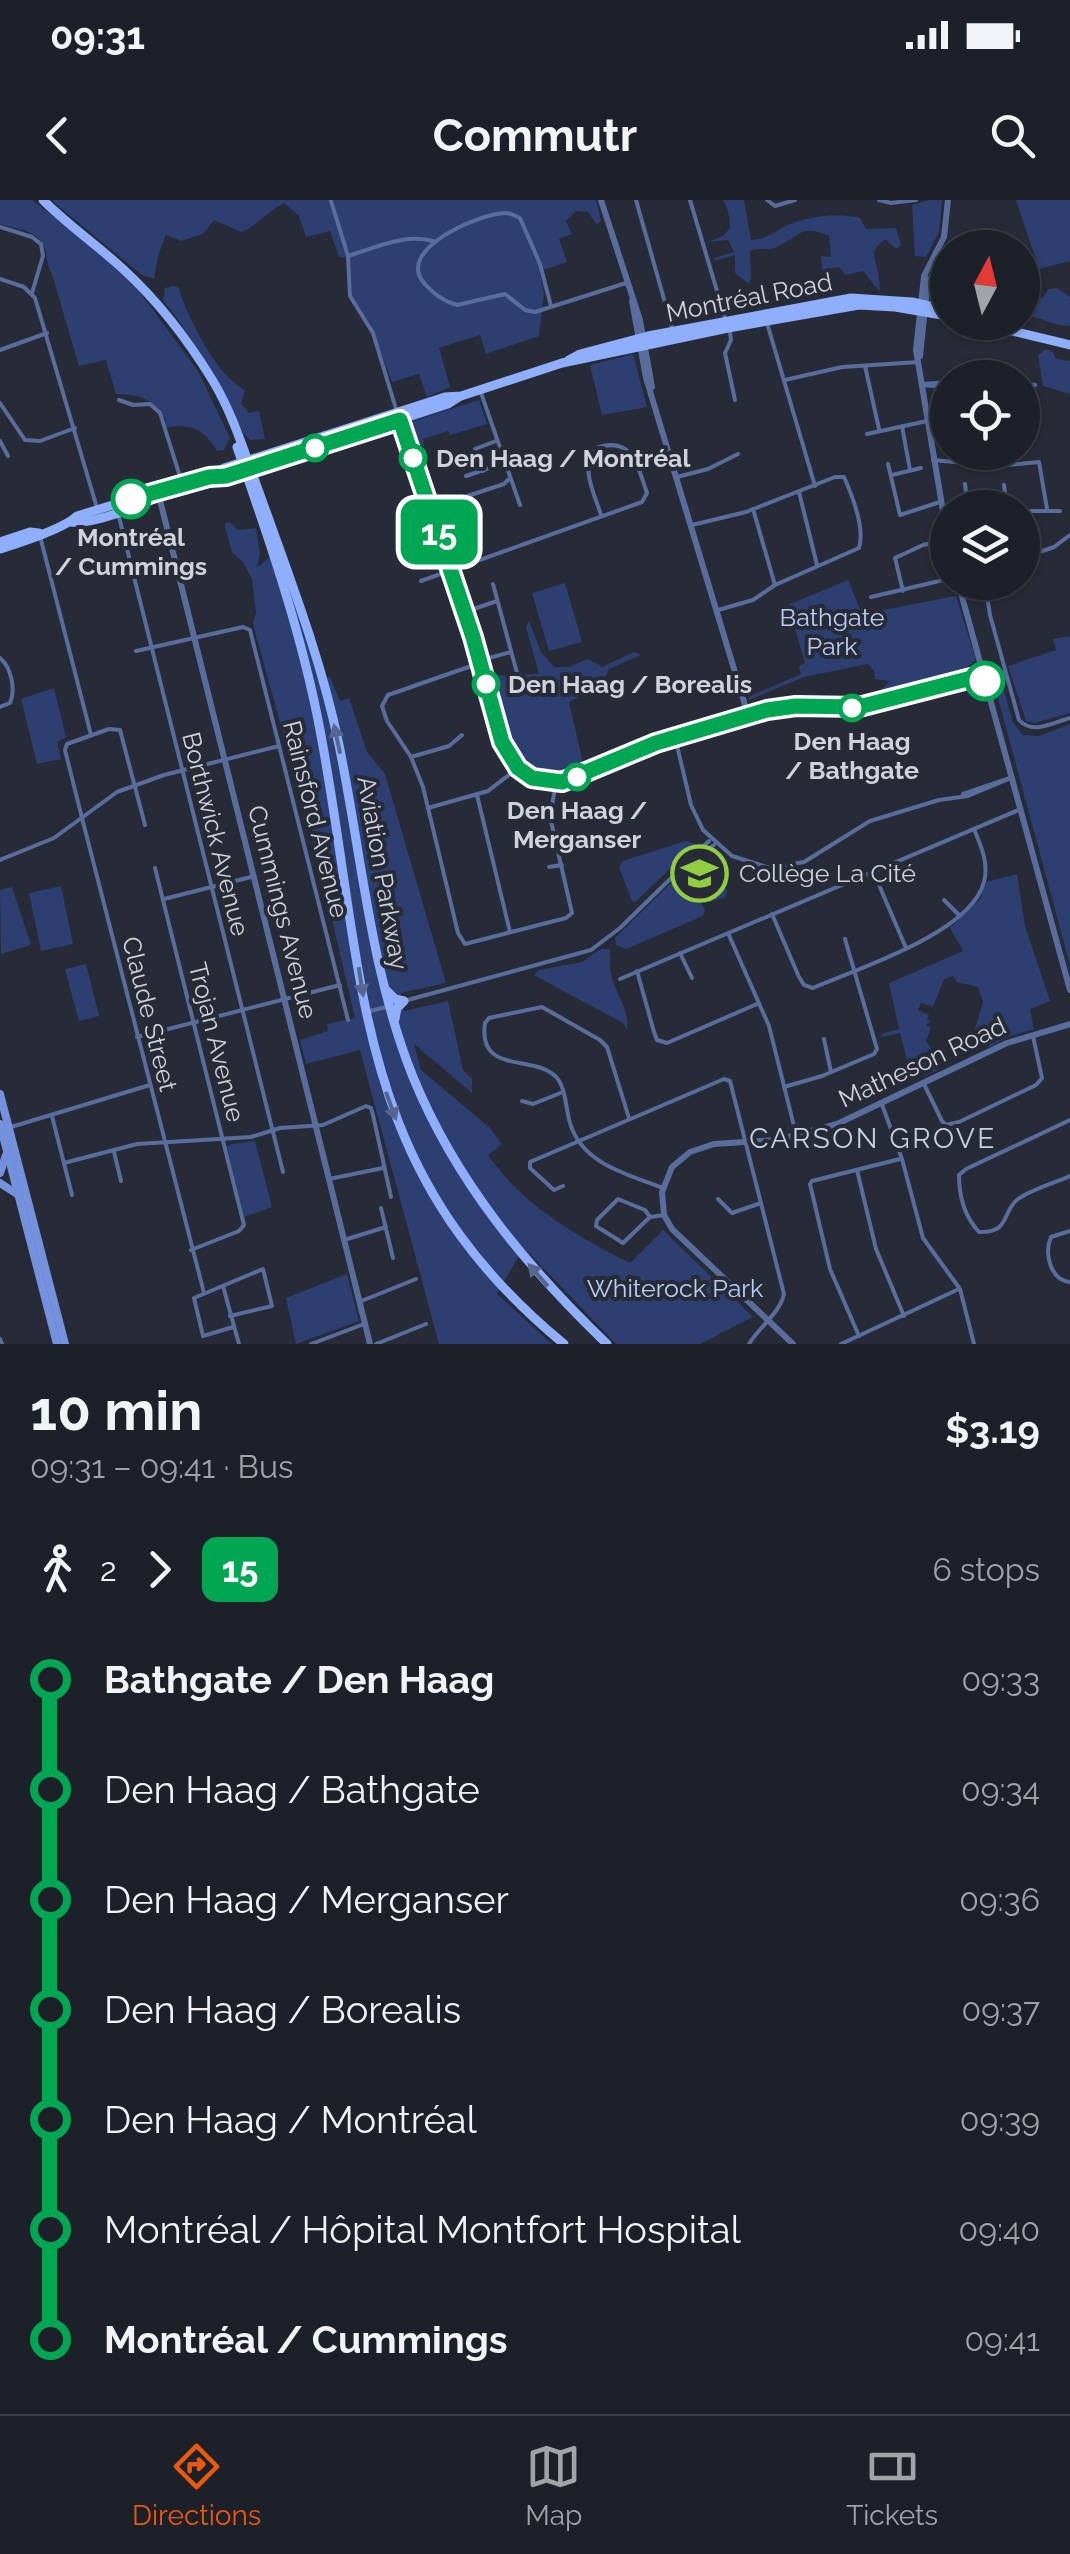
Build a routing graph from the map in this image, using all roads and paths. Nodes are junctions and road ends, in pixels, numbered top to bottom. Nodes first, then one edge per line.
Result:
1 (43, 200) edge
2 (602, 200) edge
3 (636, 200) edge
4 (690, 200) edge
5 (766, 200) edge
6 (795, 200) edge
7 (879, 200) edge
8 (916, 200) edge
9 (948, 200) edge
10 (331, 202) edge
11 (0, 227) edge
12 (435, 242) junction
13 (348, 256) junction
14 (0, 279) edge
15 (626, 283) junction
16 (32, 293) junction
17 (550, 306) junction
18 (922, 307) junction
19 (930, 309) edge
20 (766, 317) junction
21 (728, 324) junction
22 (673, 331) junction
23 (46, 332) junction
24 (1040, 334) edge
25 (1040, 337) edge
26 (641, 342) junction
27 (1068, 343) edge
28 (0, 350) edge
29 (919, 362) junction
30 (865, 366) junction
31 (785, 380) junction
32 (921, 384) junction
33 (930, 384) edge
34 (480, 390) junction
35 (120, 400) dead end
36 (735, 400) dead end
37 (0, 402) edge
38 (398, 416) junction
39 (927, 421) junction
40 (902, 426) junction
41 (75, 428) junction
42 (879, 429) junction
43 (867, 434) dead end
44 (930, 440) edge
45 (0, 441) edge
46 (496, 441) junction
47 (238, 444) junction
48 (270, 453) junction
49 (738, 454) dead end
50 (8, 456) dead end
51 (284, 457) junction
52 (504, 464) junction
53 (888, 464) dead end
54 (246, 465) junction
55 (921, 468) dead end
56 (482, 470) junction
57 (910, 470) junction
58 (1040, 470) edge
59 (225, 472) junction
60 (466, 476) dead end
61 (891, 476) junction
62 (677, 477) junction
63 (508, 479) junction
64 (965, 484) dead end
65 (183, 486) junction
66 (814, 486) junction
67 (1004, 486) dead end
68 (966, 490) edge
69 (1005, 490) edge
70 (255, 492) junction
71 (798, 492) junction
72 (158, 494) junction
73 (930, 505) edge
74 (520, 506) dead end
75 (117, 507) junction
76 (431, 508) junction
77 (752, 510) junction
78 (1040, 510) edge
79 (1047, 510) junction
80 (1060, 511) dead end
81 (98, 513) junction
82 (601, 515) junction
83 (692, 526) junction
84 (39, 533) junction
85 (1070, 536) edge
86 (930, 544) edge
87 (0, 545) edge
88 (1040, 552) edge
89 (817, 566) junction
90 (451, 568) junction
91 (421, 581) dead end
92 (492, 584) dead end
93 (775, 584) junction
94 (930, 584) edge
95 (903, 592) junction
96 (871, 597) dead end
97 (963, 600) edge
98 (988, 600) edge
99 (497, 601) junction
100 (716, 611) junction
101 (464, 612) junction
102 (194, 637) junction
103 (152, 647) junction
104 (136, 651) dead end
105 (511, 652) junction
106 (0, 658) edge
107 (480, 662) junction
108 (516, 672) dead end
109 (983, 675) junction
110 (325, 686) junction
111 (312, 689) junction
112 (0, 707) edge
113 (748, 715) junction
114 (1070, 718) edge
115 (91, 735) junction
116 (462, 735) dead end
117 (676, 737) junction
118 (280, 746) junction
119 (411, 757) junction
120 (224, 760) junction
121 (518, 768) junction
122 (182, 770) junction
123 (1012, 778) junction
124 (556, 783) junction
125 (135, 786) junction
126 (477, 796) junction
127 (428, 808) junction
128 (1021, 808) junction
129 (82, 818) junction
130 (145, 826) dead end
131 (974, 829) junction
132 (713, 842) junction
133 (0, 860) edge
134 (562, 865) junction
135 (549, 867) dead end
136 (155, 868) dead end
137 (874, 871) junction
138 (253, 876) junction
139 (211, 887) junction
140 (164, 899) junction
141 (944, 900) dead end
142 (772, 914) junction
143 (960, 915) junction
144 (510, 932) junction
145 (728, 933) junction
146 (845, 939) dead end
147 (906, 948) junction
148 (680, 953) junction
149 (856, 970) junction
150 (638, 971) junction
151 (692, 978) dead end
152 (620, 979) dead end
153 (340, 985) junction
154 (383, 986) junction
155 (1070, 990) edge
156 (284, 999) junction
157 (404, 1001) junction
158 (758, 1004) junction
159 (389, 1006) junction
160 (241, 1010) junction
161 (366, 1012) junction
162 (348, 1020) dead end
163 (194, 1022) junction
164 (1070, 1024) edge
165 (395, 1027) junction
166 (1032, 1034) junction
167 (137, 1037) junction
168 (824, 1039) dead end
169 (831, 1072) junction
170 (923, 1082) junction
171 (150, 1085) junction
172 (784, 1087) junction
173 (563, 1092) junction
174 (0, 1094) edge
175 (522, 1101) dead end
176 (881, 1102) junction
177 (52, 1116) junction
178 (629, 1119) junction
179 (1070, 1120) edge
180 (314, 1125) junction
181 (2, 1127) edge
182 (272, 1130) junction
183 (796, 1134) junction
184 (223, 1140) junction
185 (578, 1141) junction
186 (746, 1142) junction
187 (164, 1144) junction
188 (6, 1151) junction
189 (114, 1152) junction
190 (902, 1159) junction
191 (64, 1163) junction
192 (385, 1168) junction
193 (856, 1170) junction
194 (283, 1172) dead end
195 (16, 1175) junction
196 (1070, 1176) edge
197 (0, 1178) edge
198 (329, 1179) junction
199 (121, 1181) dead end
200 (563, 1186) dead end
201 (663, 1188) junction
202 (18, 1195) junction
203 (72, 1195) dead end
204 (391, 1197) dead end
205 (718, 1199) dead end
206 (761, 1202) junction
207 (381, 1208) dead end
208 (664, 1216) junction
209 (650, 1217) junction
210 (386, 1227) junction
211 (1070, 1231) edge
212 (344, 1240) junction
213 (191, 1250) junction
214 (393, 1258) dead end
215 (416, 1279) dead end
216 (1070, 1282) edge
217 (222, 1284) junction
218 (960, 1289) junction
219 (204, 1293) junction
220 (359, 1302) junction
221 (230, 1316) junction
222 (904, 1316) junction
223 (768, 1319) junction
224 (364, 1324) junction
225 (426, 1324) dead end
226 (233, 1327) junction
227 (859, 1336) junction
228 (61, 1344) edge
229 (239, 1344) edge
230 (310, 1344) edge
231 (373, 1344) edge
232 (564, 1344) edge
233 (607, 1344) edge
234 (749, 1344) edge
235 (794, 1344) edge
236 (841, 1344) edge
237 (974, 1344) edge

1 - 47 main road, Aviation Parkway
2 - 15 street
3 - 22 street
4 - 21 street
5 - 6 street
7 - 8 street
9 - 18 street
10 - 13 street
11 - 16 street
12 - 13 street
12 - 17 street
12 - 17 street
13 - 38 street
14 - 16 street
15 - 17 street
15 - 26 street
16 - 23 street
18 - 19 main road, Montréal Road
18 - 20 main road, Montréal Road
18 - 29 street
20 - 21 main road, Montréal Road
20 - 31 street
21 - 22 main road, Montréal Road
21 - 26 main road, Montréal Road
21 - 36 street
22 - 26 main road, Montréal Road
23 - 28 street
23 - 41 street
24 - 27 main road
25 - 27 main road
26 - 34 main road, Montréal Road
26 - 62 street
29 - 30 street
29 - 32 street
30 - 31 street
30 - 42 street
31 - 66 street
32 - 33 street
32 - 39 street
34 - 38 main road, Montréal Road
34 - 46 street
35 - 65 street
37 - 41 street
38 - 48 main road, Montréal Road
38 - 51 main road, Montréal Road
38 - 76 street
39 - 40 street
39 - 44 street
40 - 42 street
40 - 57 street
41 - 81 street
42 - 43 street
45 - 50 street
46 - 52 street
46 - 56 street
47 - 48 main road
47 - 54 main road, Aviation Parkway
47 - 59 main road
48 - 54 main road, Montréal Road
49 - 62 street
51 - 54 main road, Montréal Road
51 - 70 main road
52 - 56 street
52 - 63 street
53 - 61 street
54 - 59 main road, Montréal Road
54 - 70 main road, Aviation Parkway
55 - 57 street
56 - 60 street
57 - 61 street
58 - 79 street
59 - 65 main road, Montréal Road
59 - 70 main road
61 - 73 street
62 - 83 street
63 - 74 street
63 - 76 street
64 - 68 street
65 - 72 main road, Montréal Road
66 - 71 street
66 - 89 street
67 - 69 street
70 - 110 main road, Aviation Parkway
70 - 111 main road, Aviation Parkway
71 - 77 street
71 - 89 street
72 - 75 main road, Montréal Road
72 - 102 street, Cummings Avenue
75 - 81 main road, Montréal Road
75 - 103 street, Borthwick Avenue
76 - 90 street
77 - 83 street
77 - 93 street
78 - 79 street
79 - 80 street
81 - 84 main road, Montréal Road
82 - 82 street
82 - 90 street
83 - 100 street
84 - 87 main road, Montréal Road
84 - 115 street
85 - 88 street
86 - 95 street
89 - 93 street
90 - 91 street
90 - 101 street
92 - 99 street
93 - 100 street
94 - 95 street
95 - 96 street
97 - 109 street
98 - 114 street
99 - 101 street
99 - 105 street
100 - 113 street
101 - 107 street
102 - 103 street
102 - 118 street, Rainsford Avenue
102 - 120 street, Cummings Avenue
103 - 104 street
103 - 122 street, Borthwick Avenue
105 - 107 street
105 - 108 street
106 - 112 street
107 - 119 street
107 - 121 street
109 - 113 street
109 - 123 street
110 - 111 main road
154 -> 110 main road, Aviation Parkway
111 -> 161 main road, Aviation Parkway
113 - 117 street
115 - 125 street
115 - 129 street, Claude Street
116 - 119 street
117 - 124 street
117 - 132 street
118 - 120 street
118 - 153 street, Rainsford Avenue
119 - 127 street
120 - 122 street
120 - 138 street, Cummings Avenue
121 - 124 street
121 - 126 street
122 - 125 street
122 - 139 street, Borthwick Avenue
123 - 128 street
123 - 132 street
124 - 134 street
125 - 129 street
125 - 130 street
126 - 127 street
126 - 144 street
127 - 144 street
128 - 131 street
128 - 155 street
129 - 133 street
129 - 167 street, Claude Street
131 - 137 street
131 - 143 street
132 - 157 street
134 - 135 street
134 - 144 street
136 - 140 street, Trojan Avenue
137 - 142 street
137 - 147 street
138 - 139 street
138 - 156 street, Cummings Avenue
139 - 140 street
139 - 160 street, Borthwick Avenue
140 - 163 street, Trojan Avenue
141 - 143 street
142 - 145 street
142 - 149 street
143 - 147 street
145 - 148 street
145 - 158 street
146 - 149 street
147 - 149 street
148 - 150 street
148 - 151 street
149 - 169 street
150 - 152 street
150 - 158 street
153 - 156 street
153 - 162 street, Rainsford Avenue
154 - 157 main road
154 - 159 main road, Aviation Parkway
156 - 160 street
156 - 180 street, Cummings Avenue
157 - 159 street
157 - 165 main road
158 - 172 street
159 - 161 street
159 - 165 main road, Aviation Parkway
160 - 163 street
160 - 182 street, Borthwick Avenue
161 -> 232 main road, Aviation Parkway
163 - 167 street
163 - 184 street, Trojan Avenue
164 - 166 street, Matheson Road
233 -> 165 main road, Aviation Parkway
166 - 170 street, Matheson Road
166 - 170 street
167 - 171 street, Claude Street
168 - 169 street
169 - 172 street
170 - 176 street, Matheson Road
171 - 177 street
171 - 187 street, Claude Street
172 - 183 street
173 - 175 street
173 - 178 street
173 - 185 street
174 - 181 main road
176 - 183 street, Matheson Road
176 - 190 street
177 - 181 street
177 - 191 street
178 - 185 street
178 - 186 street
179 - 196 street
180 - 182 street
180 - 192 street
180 - 198 street, Cummings Avenue
181 - 188 main road
181 - 195 main road
182 - 184 street
182 - 194 street, Borthwick Avenue
183 - 186 street, Matheson Road
184 - 187 street
184 - 213 street, Trojan Avenue
185 - 200 street
185 - 201 street
186 - 201 street, Matheson Road
186 - 206 street
187 - 189 street
187 - 213 street, Claude Street
188 - 195 main road
188 - 197 main road
189 - 191 street
189 - 199 street
190 - 193 street
190 - 218 street
191 - 203 street
192 - 198 street
192 - 204 street
193 - 222 street
193 - 227 street
195 - 197 main road
195 - 202 main road
195 - 228 main road
197 - 202 main road
198 - 212 street, Cummings Avenue
201 - 208 street
202 - 228 main road
205 - 206 street
206 - 223 street
207 - 210 street
208 - 209 street
208 - 223 street
209 - 209 street
210 - 212 street
210 - 214 street
211 - 216 street
212 - 220 street, Cummings Avenue
213 - 219 street, Claude Street
215 - 220 street
217 - 219 street
217 - 221 street
217 - 221 street
218 - 222 street
218 - 237 street
219 - 226 street, Claude Street
220 - 224 street, Cummings Avenue
221 - 226 street
222 - 227 street
223 - 234 street
223 - 235 street
224 - 230 street
224 - 231 street, Cummings Avenue
225 - 231 street
226 - 229 street
227 - 236 street

